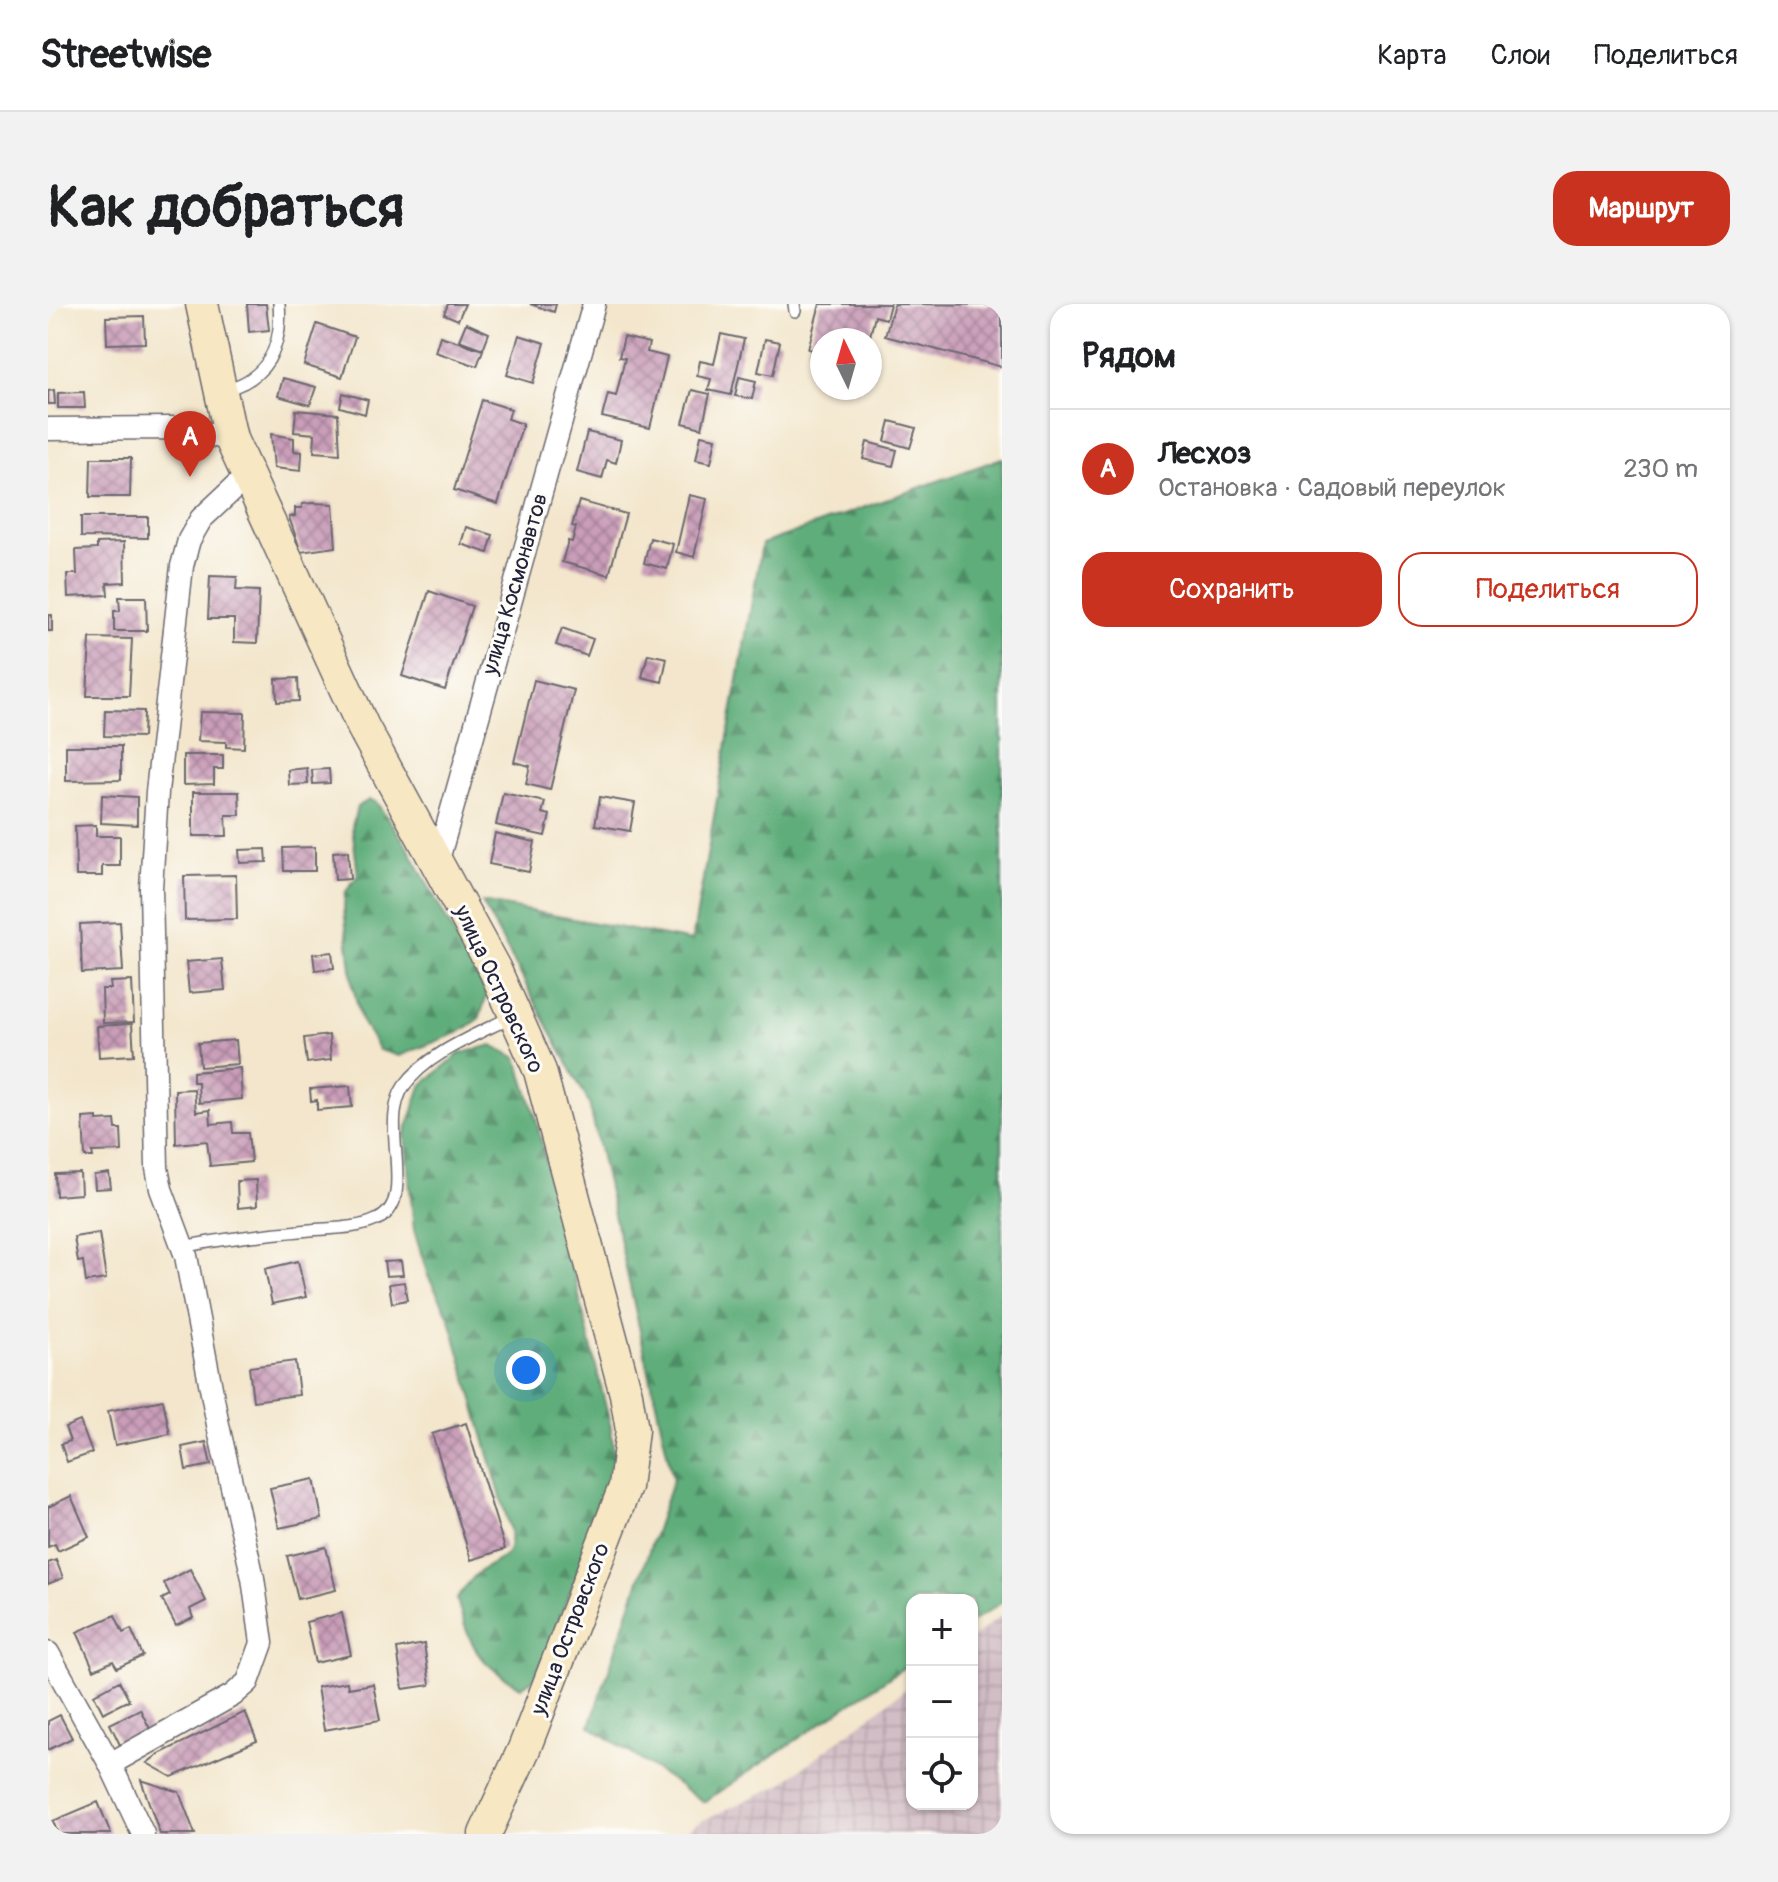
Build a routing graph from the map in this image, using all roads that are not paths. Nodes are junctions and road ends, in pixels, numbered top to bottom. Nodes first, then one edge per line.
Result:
1 (202, 304) edge
2 (279, 304) edge
3 (594, 304) edge
4 (218, 391) junction
5 (48, 429) edge
6 (231, 439) junction
7 (247, 476) junction
8 (437, 863) junction
9 (515, 1015) junction
10 (183, 1247) junction
11 (48, 1653) edge
12 (110, 1764) junction
13 (143, 1834) edge
14 (485, 1834) edge

1 - 4 street, улица Островского
2 - 4 lane
3 - 8 street, улица Космонавтов
4 - 6 street, улица Островского
5 - 6 street
6 - 7 street, улица Островского
7 - 8 street, улица Островского
7 - 10 street
8 - 9 street, улица Островского
9 - 10 lane
9 - 14 street, улица Островского
10 - 12 street
11 - 12 street
12 - 13 street

